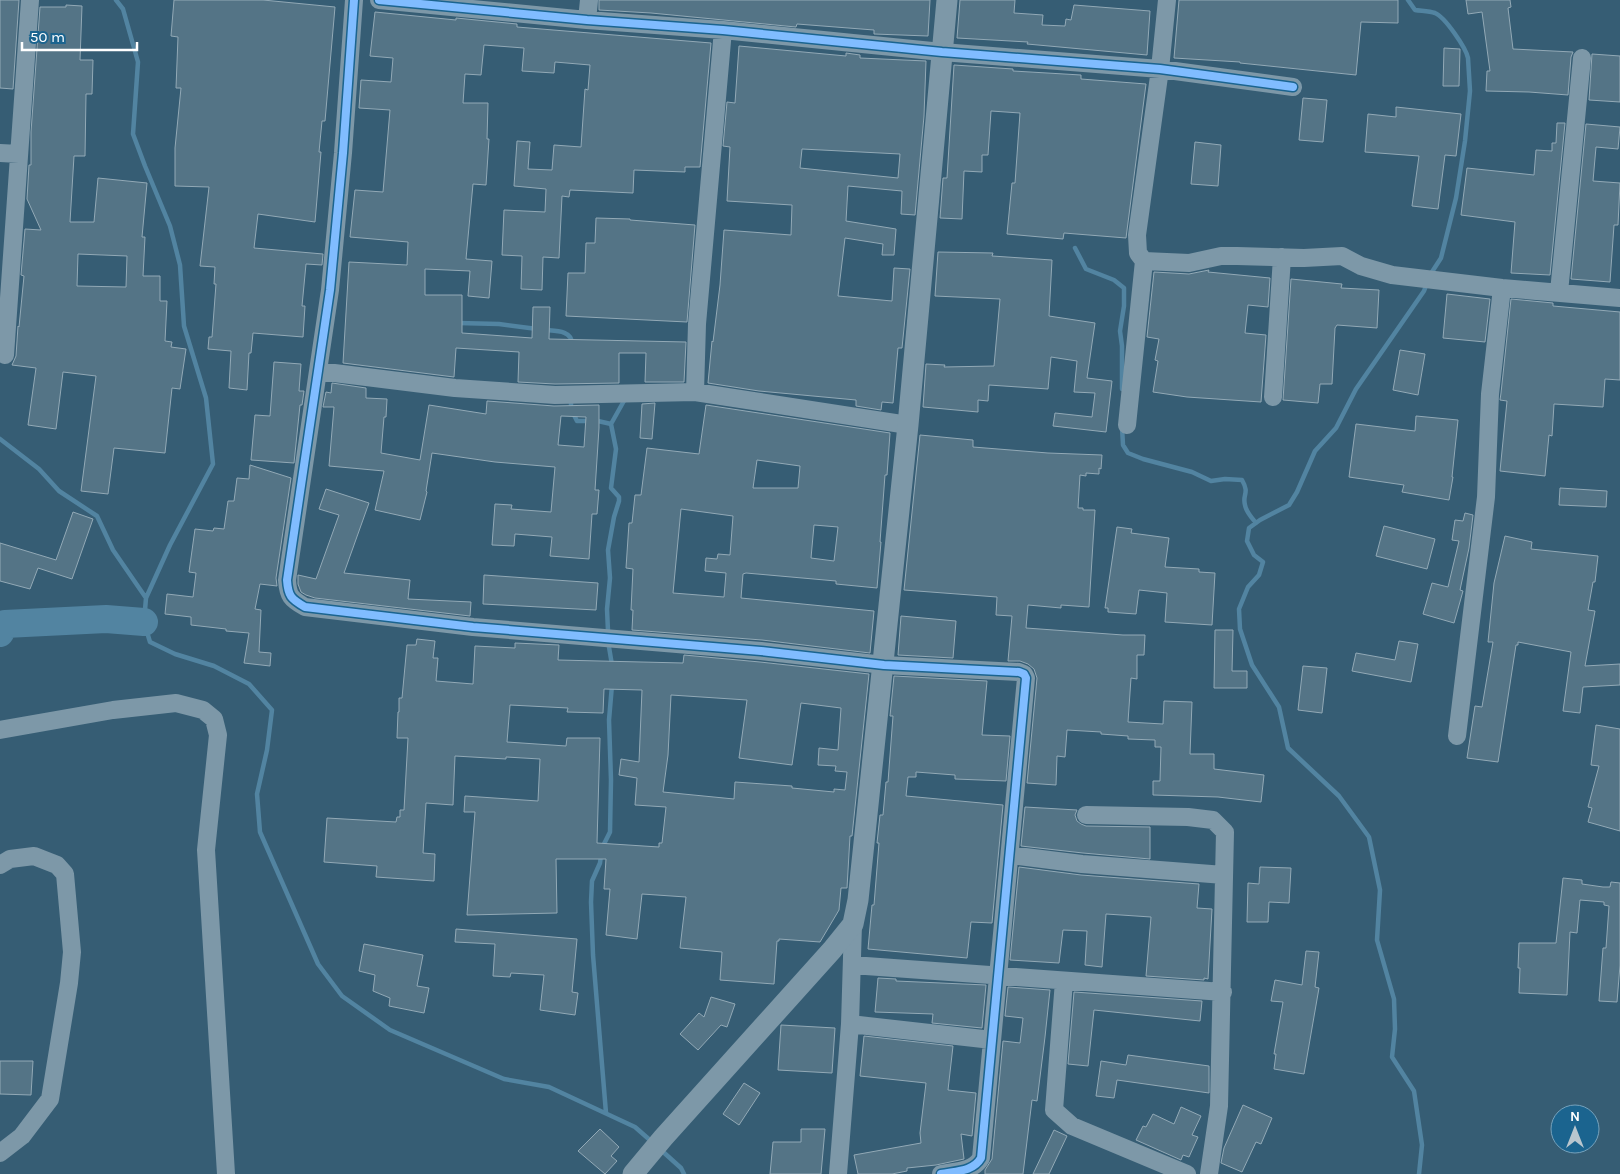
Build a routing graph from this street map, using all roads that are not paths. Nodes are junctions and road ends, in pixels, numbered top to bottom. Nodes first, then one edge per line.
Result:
1 (30, 0) edge
2 (354, 0) edge
3 (379, 0) edge
4 (589, 0) edge
5 (947, 0) edge
6 (1167, 0) edge
7 (509, 6) edge
8 (586, 20) junction
9 (723, 30) junction
10 (942, 52) junction
11 (1582, 58) dead end
12 (1160, 69) junction
13 (1293, 87) dead end
14 (0, 153) edge
15 (19, 154) junction
16 (1282, 257) junction
17 (1144, 261) junction
18 (1502, 288) junction
19 (1560, 292) junction
20 (1620, 298) edge
21 (5, 355) dead end
22 (318, 371) junction
23 (695, 392) junction
24 (1273, 397) dead end
25 (908, 425) junction
26 (1127, 425) dead end
27 (884, 665) junction
28 (0, 730) edge
29 (1457, 736) dead end
30 (1086, 815) dead end
31 (1010, 855) junction
32 (0, 866) edge
33 (1224, 875) junction
34 (853, 924) junction
35 (852, 965) junction
36 (998, 976) junction
37 (1064, 981) junction
38 (1223, 992) junction
39 (850, 1024) junction
40 (992, 1040) junction
41 (0, 1153) edge
42 (226, 1174) edge
43 (634, 1174) edge
44 (838, 1174) edge
45 (941, 1174) edge
46 (1187, 1174) edge
47 (1208, 1174) edge

1 - 15 street
2 - 22 street
3 - 7 street
4 - 8 street
5 - 10 street
6 - 12 street
7 - 8 street
8 - 9 street
9 - 10 street
9 - 23 street
10 - 12 street
10 - 25 street
11 - 19 street
12 - 13 street
12 - 17 street
14 - 15 street
15 - 21 street
16 - 17 street
16 - 18 street
16 - 24 street
17 - 26 street
18 - 19 street
18 - 29 street
19 - 20 street
22 - 23 street
22 - 27 street
23 - 25 street
25 - 27 street
27 - 31 street
27 - 34 street
28 - 42 street
30 - 33 street
31 - 33 street
31 - 36 street
32 - 41 street
33 - 38 street
34 - 35 street
34 - 43 street
35 - 36 street
35 - 39 street
36 - 37 street
36 - 40 street
37 - 38 street
37 - 46 street
38 - 47 street
39 - 40 street
39 - 44 street
40 - 45 street

